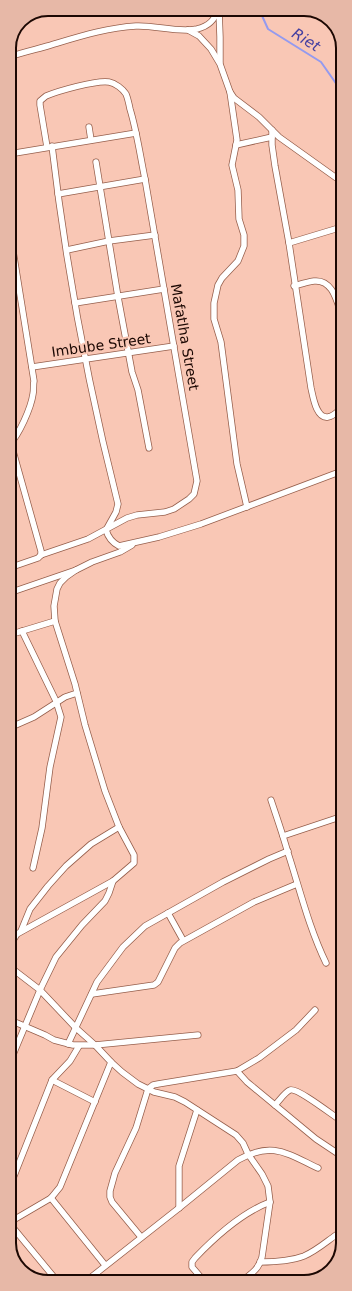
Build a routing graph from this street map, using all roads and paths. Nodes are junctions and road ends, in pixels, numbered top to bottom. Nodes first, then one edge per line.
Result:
1 (215, 16) edge
2 (219, 16) edge
3 (188, 30) junction
4 (16, 55) edge
5 (220, 64) junction
6 (230, 92) junction
7 (89, 127) dead end
8 (272, 130) junction
9 (136, 134) junction
10 (272, 137) junction
11 (91, 140) junction
12 (236, 145) junction
13 (50, 147) junction
14 (16, 153) edge
15 (96, 162) dead end
16 (146, 178) junction
17 (336, 178) edge
18 (100, 187) junction
19 (58, 194) junction
20 (336, 229) edge
21 (155, 234) junction
22 (109, 241) junction
23 (288, 243) junction
24 (67, 250) junction
25 (16, 272) edge
26 (17, 278) joint
27 (294, 286) junction
28 (164, 289) junction
29 (118, 297) junction
30 (336, 298) edge
31 (76, 303) junction
32 (174, 346) junction
33 (129, 353) junction
34 (86, 360) junction
35 (32, 367) junction
36 (336, 413) edge
37 (16, 436) edge
38 (149, 448) dead end
39 (16, 465) edge
40 (336, 473) edge
41 (247, 507) junction
42 (106, 530) junction
43 (134, 543) junction
44 (41, 555) junction
45 (16, 566) edge
46 (76, 570) junction
47 (16, 591) edge
48 (55, 621) junction
49 (22, 631) junction
50 (16, 633) edge
51 (78, 693) junction
52 (56, 702) junction
53 (16, 725) edge
54 (271, 800) dead end
55 (336, 818) edge
56 (119, 826) junction
57 (283, 836) junction
58 (288, 852) junction
59 (33, 868) dead end
60 (112, 881) junction
61 (297, 884) junction
62 (168, 913) junction
63 (21, 932) junction
64 (16, 936) edge
65 (183, 940) junction
66 (326, 963) dead end
67 (16, 972) edge
68 (40, 990) junction
69 (92, 994) junction
70 (315, 1010) dead end
71 (16, 1023) edge
72 (24, 1027) junction
73 (76, 1028) junction
74 (198, 1035) dead end
75 (68, 1044) junction
76 (95, 1045) junction
77 (79, 1046) junction
78 (16, 1047) edge
79 (111, 1062) junction
80 (237, 1071) junction
81 (52, 1080) junction
82 (148, 1090) junction
83 (95, 1102) junction
84 (275, 1105) junction
85 (197, 1110) junction
86 (336, 1117) edge
87 (336, 1152) edge
88 (248, 1154) junction
89 (318, 1168) dead end
90 (16, 1171) edge
91 (52, 1198) junction
92 (270, 1202) junction
93 (179, 1208) junction
94 (16, 1219) edge
95 (16, 1230) edge
96 (336, 1235) dead end
97 (141, 1237) junction
98 (260, 1262) junction
99 (105, 1265) junction
100 (52, 1275) edge
101 (93, 1275) edge
102 (199, 1275) edge
103 (251, 1275) edge

1 - 3 street
2 - 5 street
3 - 4 street
3 - 5 street
5 - 6 street
6 - 8 street
6 - 12 street
7 - 11 street
8 - 10 street
8 - 17 street
9 - 11 street
9 - 13 street, Mafatlha Street
9 - 16 street, Mafatlha Street
10 - 12 street
10 - 23 street
11 - 13 street
12 - 41 street
13 - 14 street
13 - 19 street
15 - 18 street
16 - 18 street
16 - 21 street, Mafatlha Street
18 - 19 street
18 - 22 street
19 - 24 street
20 - 23 street
21 - 22 street
21 - 28 street, Mafatlha Street
22 - 24 street
22 - 29 street
23 - 27 street
24 - 31 street
25 - 26 street
26 - 35 street
27 - 30 street
27 - 36 street
28 - 29 street
28 - 32 street, Mafatlha Street
29 - 31 street
29 - 33 street
31 - 34 street
32 - 33 street, Imbube Street
32 - 42 street, Mafatlha Street
33 - 34 street, Imbube Street
33 - 38 street
34 - 35 street, Imbube Street
34 - 42 street
35 - 37 street
39 - 44 street
40 - 41 street
41 - 43 street
42 - 43 street
42 - 44 street, Mafatlha Street
43 - 46 street
44 - 45 street, Mafatlha Street
46 - 47 street
46 - 48 street
48 - 49 street
48 - 51 street
49 - 50 street
49 - 52 street
51 - 52 street
51 - 56 street
52 - 53 street
52 - 59 street
54 - 57 street
55 - 57 street
56 - 60 street
56 - 63 street
57 - 58 street
58 - 61 street
58 - 62 street
60 - 63 street
60 - 68 street
61 - 65 street
61 - 66 street
62 - 65 street
62 - 69 street
63 - 64 street
65 - 69 street
67 - 68 street
68 - 72 street
68 - 73 street
69 - 73 street
70 - 80 street
71 - 72 street
72 - 75 street
72 - 78 street
73 - 75 street
73 - 76 street
74 - 76 street
75 - 77 street
76 - 77 street
76 - 79 street
77 - 81 street
79 - 82 street
79 - 83 street
80 - 82 street
80 - 84 street
81 - 83 street
81 - 90 street
82 - 85 street
82 - 97 street
83 - 91 street
84 - 86 street
84 - 87 street
85 - 88 street
85 - 93 street
88 - 89 street
88 - 92 street
88 - 93 street
91 - 94 street
91 - 99 street
92 - 98 street
92 - 102 street
93 - 97 street
95 - 100 street
96 - 98 street
97 - 99 street
98 - 103 street
99 - 101 street

